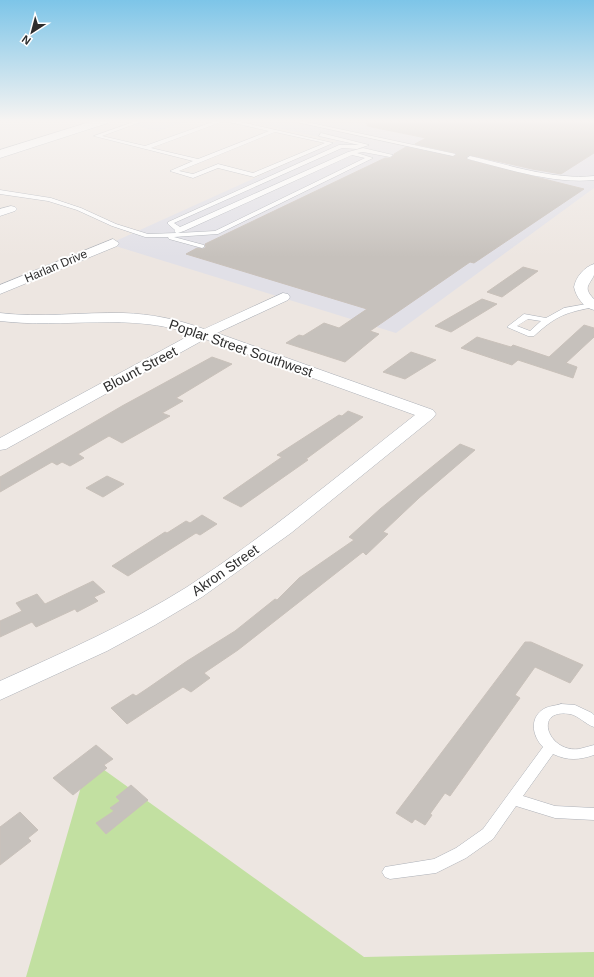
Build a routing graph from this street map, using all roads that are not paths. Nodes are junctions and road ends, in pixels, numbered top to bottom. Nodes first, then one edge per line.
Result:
1 (187, 166) edge
2 (218, 166) joint
3 (276, 166) edge
4 (297, 166) edge
5 (324, 166) edge
6 (354, 166) edge
7 (508, 166) edge
8 (594, 178) edge
9 (0, 192) edge
10 (193, 225) junction
11 (182, 230) junction
12 (205, 233) junction
13 (166, 235) junction
14 (113, 243) dead end
15 (202, 246) dead end
16 (594, 268) edge
17 (0, 290) edge
18 (283, 297) dead end
19 (593, 306) edge
20 (0, 317) edge
21 (547, 320) dead end
22 (206, 333) junction
23 (428, 414) joint
24 (0, 445) edge
25 (0, 691) edge
26 (594, 722) edge
27 (551, 747) junction
28 (594, 750) edge
29 (512, 799) junction
30 (594, 814) edge
31 (390, 872) dead end

1 - 2 lane
2 - 3 lane
4 - 11 lane
5 - 10 lane
6 - 12 lane
7 - 8 lane
9 - 13 lane
10 - 11 lane
10 - 12 lane
11 - 13 lane
12 - 13 lane
13 - 15 lane
14 - 17 street, Harlan Drive
16 - 19 street
18 - 22 street, Blount Street
19 - 21 lane
20 - 22 street, Poplar Street Southwest
22 - 23 street, Poplar Street Southwest
22 - 24 street, Blount Street
23 - 25 street, Akron Street
26 - 27 lane
27 - 28 lane
27 - 29 lane
29 - 30 lane
29 - 31 lane

